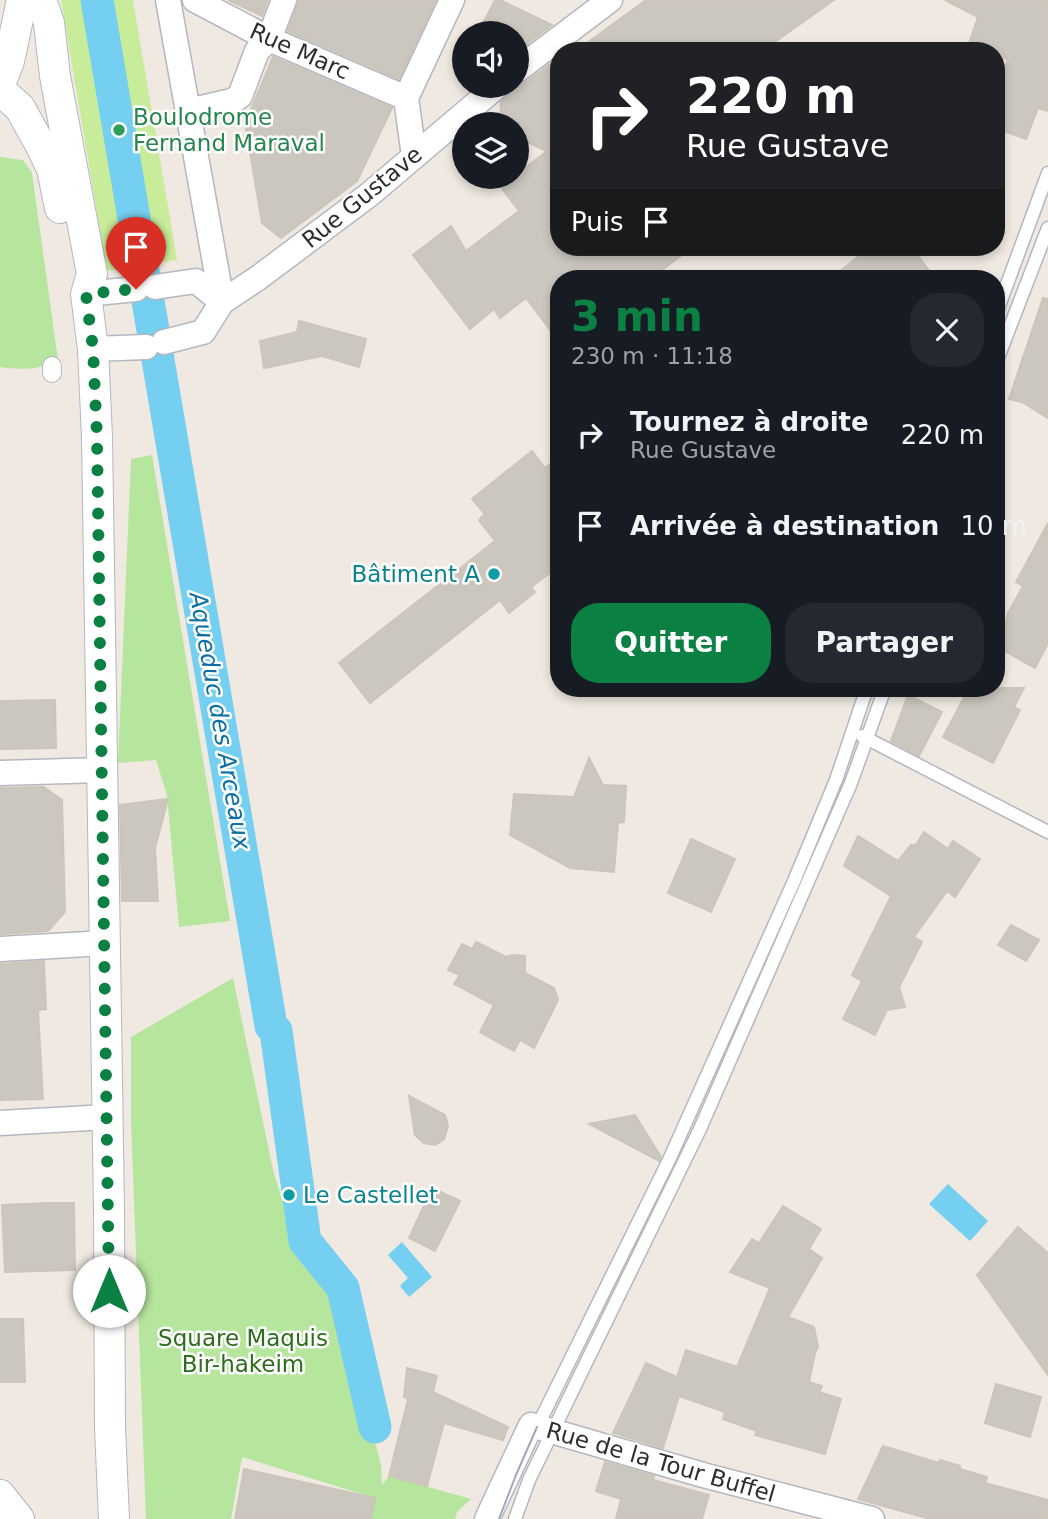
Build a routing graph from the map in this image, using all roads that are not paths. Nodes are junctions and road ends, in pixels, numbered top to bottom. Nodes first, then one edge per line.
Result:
1 (22, 0) edge
2 (41, 0) edge
3 (168, 0) edge
4 (195, 0) edge
5 (284, 0) edge
6 (452, 0) edge
7 (610, 0) edge
8 (269, 38) junction
9 (554, 42) edge
10 (550, 45) edge
11 (529, 61) edge
12 (0, 84) edge
13 (0, 90) edge
14 (406, 98) junction
15 (483, 98) edge
16 (188, 111) junction
17 (414, 156) junction
18 (1048, 173) edge
19 (1048, 228) edge
20 (1005, 290) edge
21 (86, 294) junction
22 (222, 302) junction
23 (1005, 340) edge
24 (93, 349) junction
25 (864, 697) edge
26 (882, 697) edge
27 (852, 732) junction
28 (867, 738) junction
29 (102, 770) junction
30 (0, 773) edge
31 (1048, 832) edge
32 (105, 943) junction
33 (0, 948) edge
34 (107, 1117) junction
35 (0, 1122) edge
36 (540, 1428) junction
37 (0, 1495) edge
38 (19, 1519) edge
39 (114, 1519) edge
40 (487, 1519) edge
41 (515, 1519) edge
42 (872, 1519) edge

1 - 12 street
2 - 21 street
3 - 16 street
4 - 8 street, Rue Marc
5 - 8 street
6 - 14 street
7 - 9 street
8 - 14 street, Rue Marc
8 - 16 street
10 - 11 street
13 - 21 street
14 - 17 street
15 - 17 street, Rue Gustave
16 - 22 street
17 - 22 street, Rue Gustave
18 - 20 lane
19 - 23 lane
21 - 22 street
21 - 24 street
22 - 24 street, Rue Gustave
24 - 29 street
25 - 27 lane
26 - 28 lane
27 - 28 lane
27 - 36 lane
28 - 31 lane
28 - 36 lane
29 - 30 street
29 - 32 street
32 - 33 street
32 - 34 street
34 - 35 street
34 - 39 street
36 - 40 street
36 - 41 lane
36 - 42 street, Rue de la Tour Buffel
37 - 38 street

